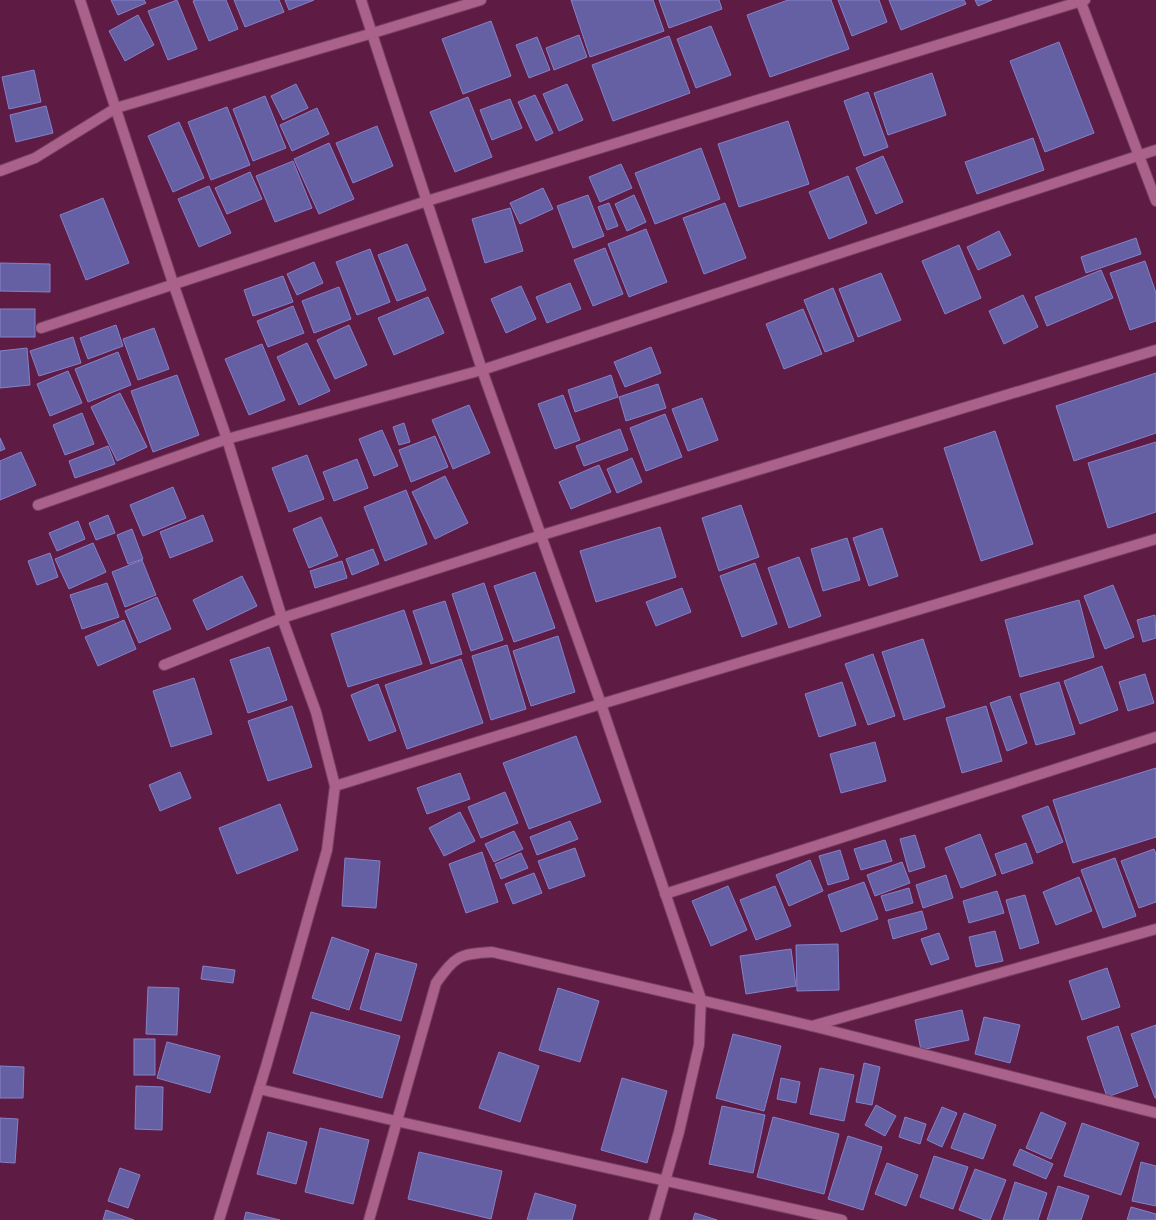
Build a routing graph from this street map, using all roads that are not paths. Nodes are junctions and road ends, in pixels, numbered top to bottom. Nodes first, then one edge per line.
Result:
1 (80, 0) edge
2 (361, 0) edge
3 (481, 0) edge
4 (1082, 0) edge
5 (373, 34) junction
6 (116, 108) junction
7 (1156, 150) edge
8 (1139, 155) junction
9 (0, 170) edge
10 (427, 201) junction
11 (1156, 201) edge
12 (173, 283) junction
13 (42, 328) dead end
14 (1156, 350) edge
15 (482, 370) junction
16 (227, 439) junction
17 (38, 506) dead end
18 (542, 535) junction
19 (1156, 539) edge
20 (282, 618) junction
21 (164, 665) dead end
22 (601, 704) junction
23 (1156, 737) edge
24 (335, 786) junction
25 (665, 894) junction
26 (1156, 929) edge
27 (701, 999) junction
28 (812, 1026) junction
29 (259, 1089) junction
30 (1156, 1114) edge
31 (396, 1121) junction
32 (666, 1181) junction
33 (219, 1220) edge
34 (369, 1220) edge
35 (654, 1220) edge
36 (842, 1220) edge

1 - 6 street
2 - 5 street
3 - 5 street
4 - 8 street
4 - 10 street
5 - 6 street
5 - 10 street
6 - 9 street
6 - 12 street
7 - 8 street
8 - 11 street
8 - 15 street
10 - 12 street
10 - 15 street
12 - 13 street
12 - 16 street
14 - 18 street
15 - 16 street
15 - 18 street
16 - 17 street
16 - 20 street
18 - 20 street
18 - 22 street
19 - 22 street
20 - 21 street
20 - 24 street
22 - 24 street
22 - 25 street
23 - 25 street
24 - 29 street
25 - 27 street
26 - 28 street
27 - 28 street
27 - 31 street
27 - 32 street
28 - 30 street
29 - 31 street
29 - 33 street
31 - 32 street
31 - 34 street
32 - 35 street
32 - 36 street

